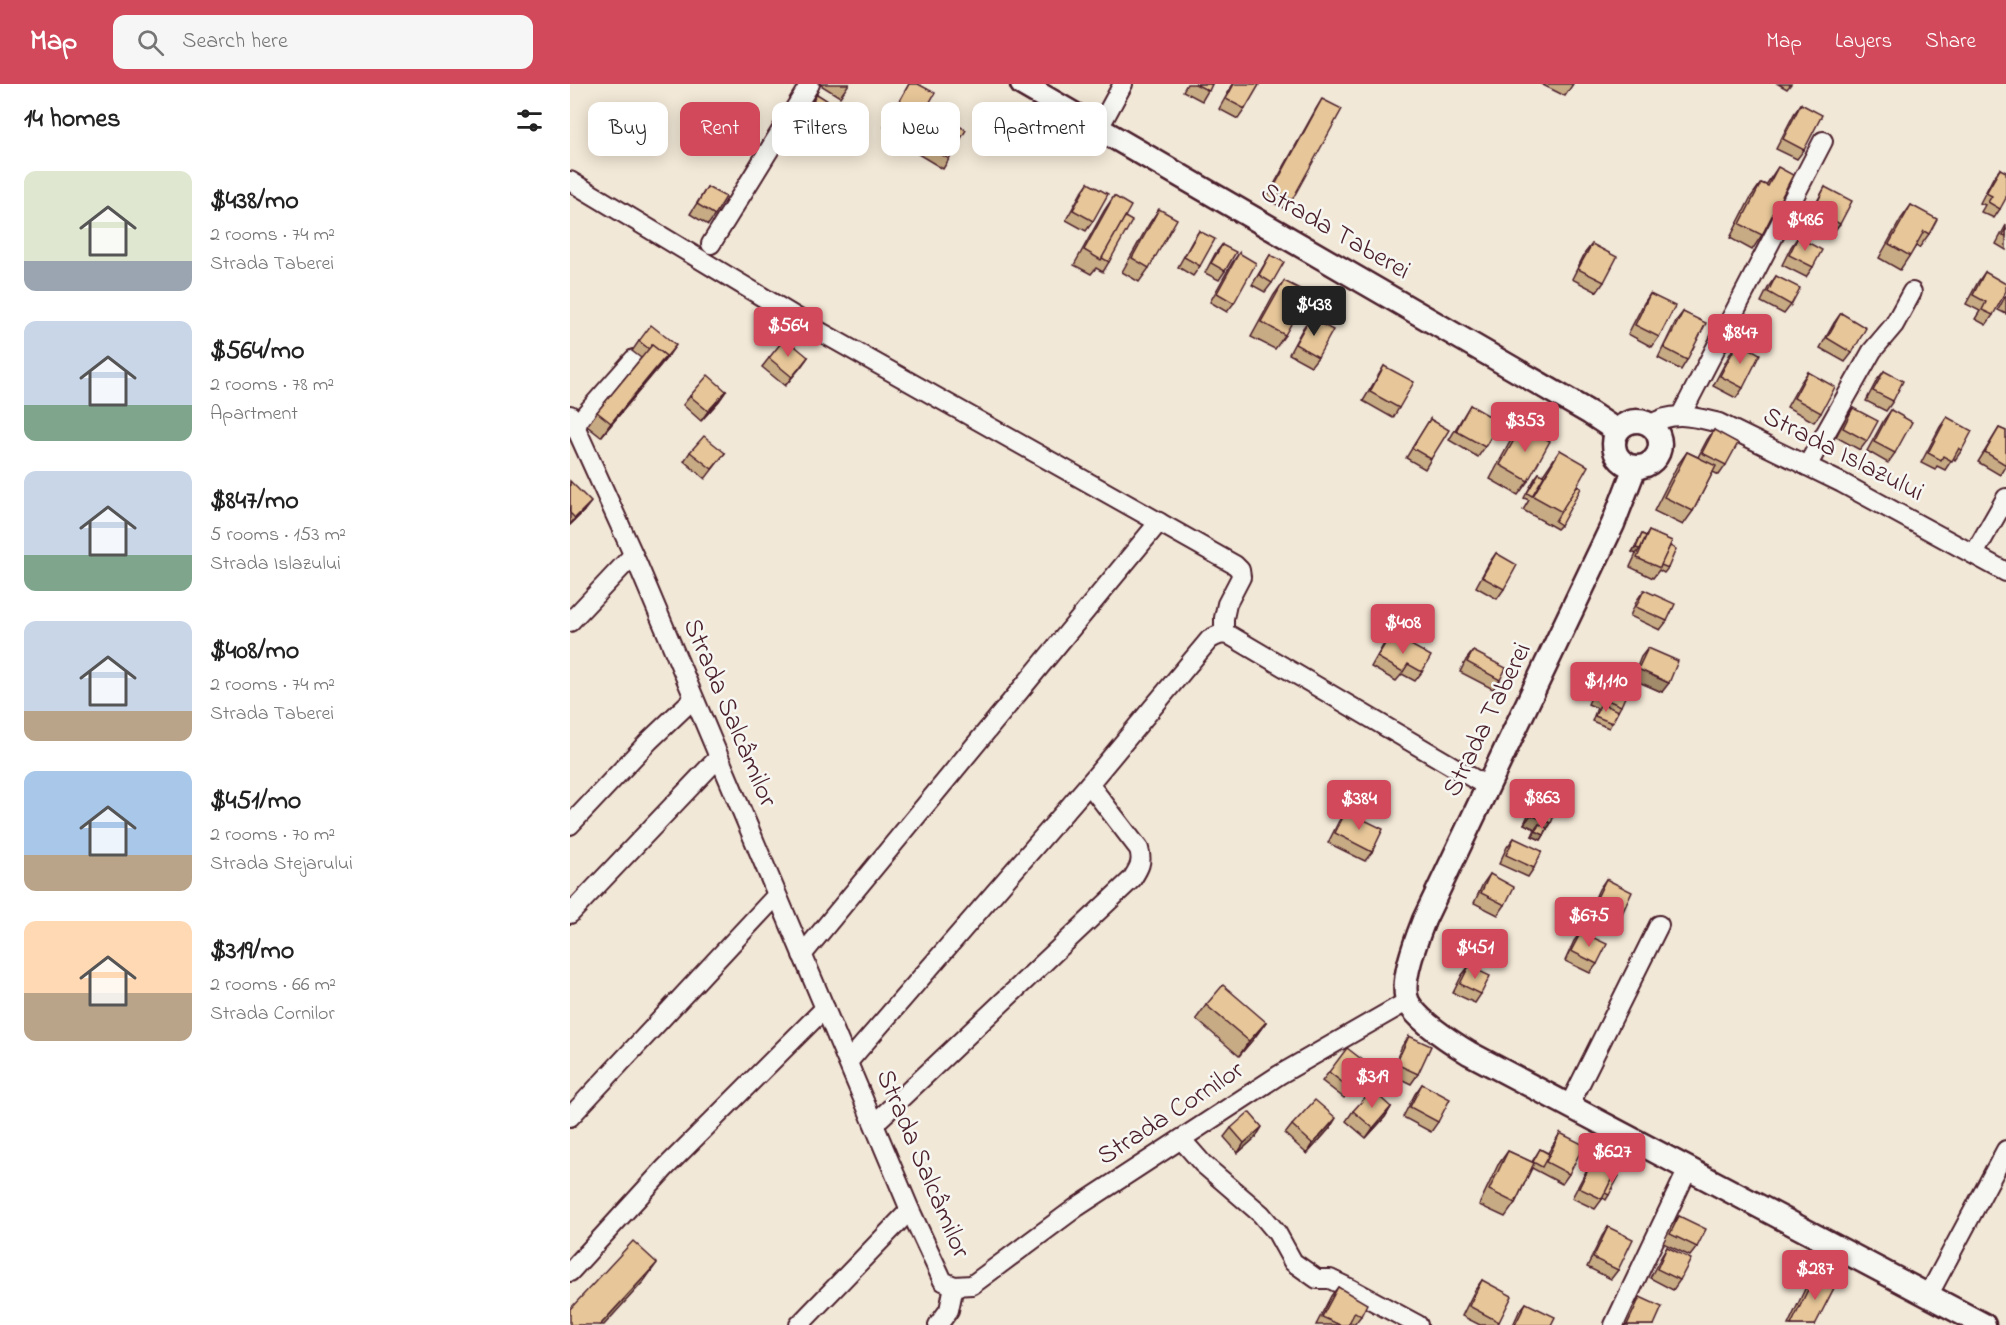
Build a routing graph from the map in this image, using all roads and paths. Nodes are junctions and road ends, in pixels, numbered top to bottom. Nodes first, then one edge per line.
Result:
1 (810, 84) edge
2 (1022, 84) edge
3 (1123, 84) edge
4 (1054, 102) edge
5 (1107, 113) edge
6 (1107, 133) edge
7 (1823, 141) dead end
8 (570, 181) edge
9 (711, 244) dead end
10 (1912, 292) dead end
11 (634, 359) dead end
12 (1682, 415) junction
13 (1650, 425) junction
14 (1617, 432) junction
15 (574, 434) edge
16 (1807, 466) junction
17 (1635, 467) junction
18 (2006, 498) edge
19 (1159, 522) junction
20 (1974, 554) junction
21 (633, 555) junction
22 (2006, 572) edge
23 (570, 622) edge
24 (1224, 634) junction
25 (693, 699) junction
26 (718, 758) junction
27 (1089, 784) junction
28 (1488, 788) junction
29 (570, 825) edge
30 (776, 896) junction
31 (570, 914) edge
32 (1659, 925) dead end
33 (802, 955) junction
34 (1408, 1001) junction
35 (825, 1008) junction
36 (848, 1062) junction
37 (1569, 1106) junction
38 (570, 1117) edge
39 (875, 1124) junction
40 (1181, 1139) junction
41 (2006, 1150) edge
42 (1688, 1169) junction
43 (910, 1210) junction
44 (570, 1272) edge
45 (972, 1285) joint
46 (954, 1286) junction
47 (1928, 1296) junction
48 (799, 1325) edge
49 (938, 1325) edge
50 (1418, 1325) edge
51 (1614, 1325) edge
52 (1984, 1325) edge

1 - 9 street
2 - 4 street, Strada Taberei
3 - 5 street
6 - 14 street, Strada Taberei
7 - 12 street
8 - 19 street
10 - 16 street
11 - 15 street
12 - 13 street, Strada Islazului
12 - 16 street, Strada Islazului
13 - 14 street
13 - 17 street
14 - 17 street
15 - 21 street, Strada Salcâmilor
16 - 20 street, Strada Islazului
17 - 28 street, Strada Taberei
18 - 20 street
19 - 24 street
19 - 33 street
20 - 22 street, Strada Islazului
21 - 23 street
21 - 25 street, Strada Salcâmilor
24 - 27 street
24 - 28 street
25 - 26 street, Strada Salcâmilor
25 - 29 street
26 - 30 street, Strada Salcâmilor
26 - 31 street
27 - 36 street
27 - 39 street
28 - 34 street, Strada Taberei
30 - 33 street, Strada Salcâmilor
30 - 38 street
32 - 37 street
33 - 35 street, Strada Salcâmilor
34 - 37 street
34 - 40 street, Strada Cornilor
35 - 36 street, Strada Salcâmilor
35 - 44 street
36 - 39 street, Strada Salcâmilor
37 - 42 street
39 - 43 street, Strada Salcâmilor
40 - 45 street, Strada Cornilor
40 - 50 street
41 - 47 street
42 - 47 street
42 - 51 street
43 - 46 street, Strada Salcâmilor
43 - 48 street
45 - 46 street, Strada Salcâmilor
46 - 49 street
47 - 52 street

